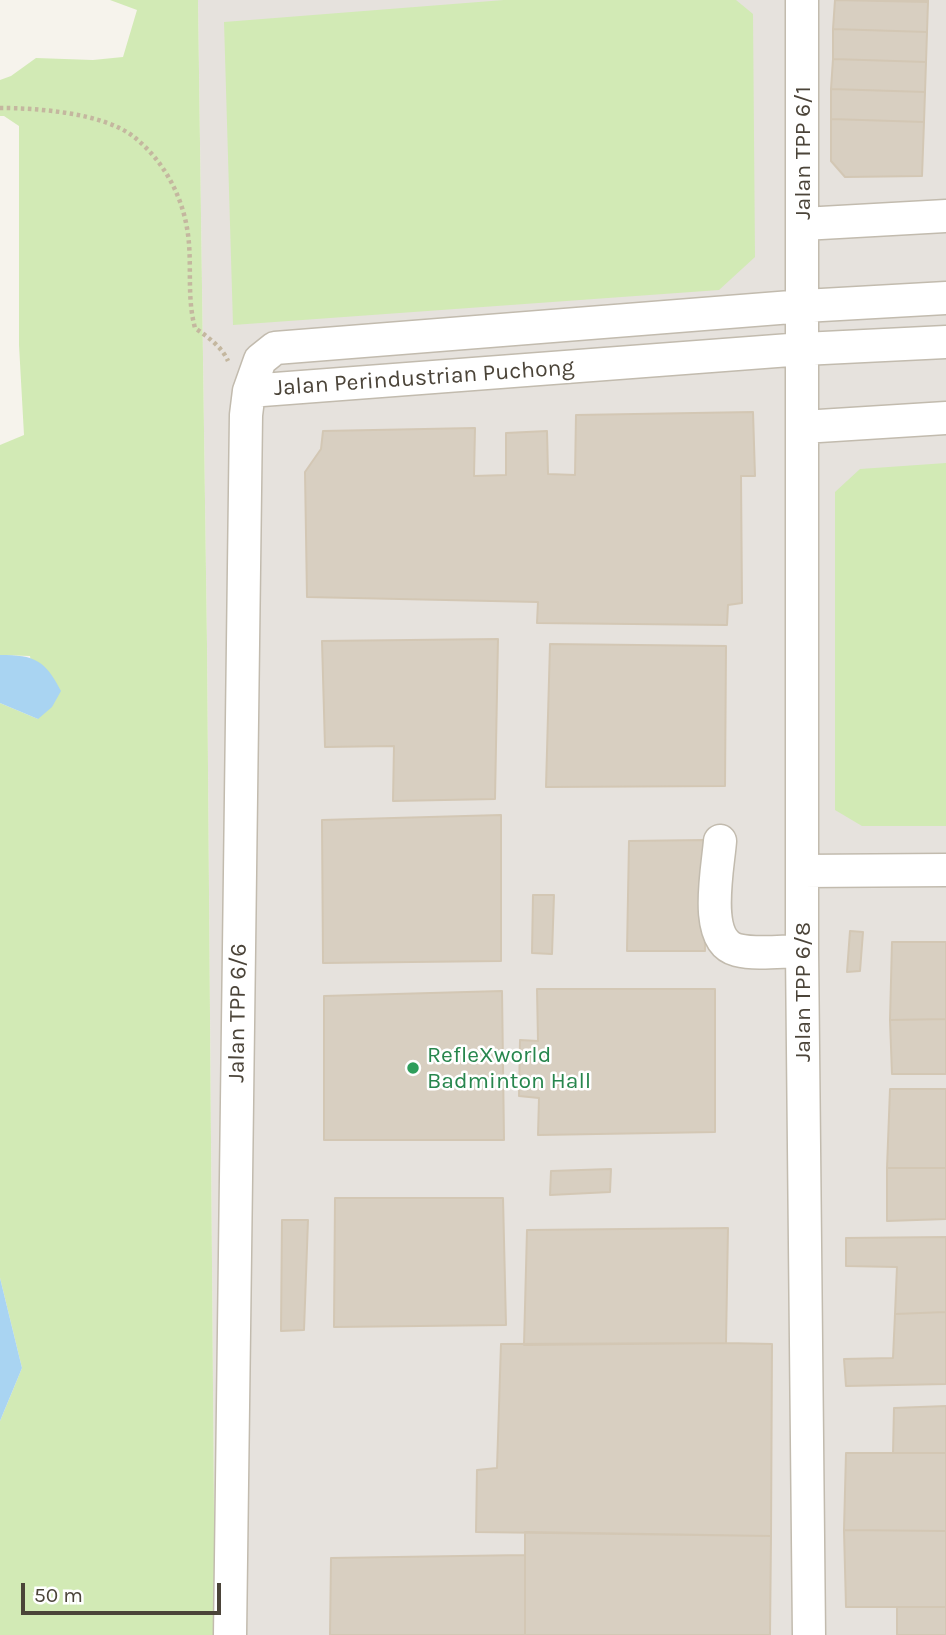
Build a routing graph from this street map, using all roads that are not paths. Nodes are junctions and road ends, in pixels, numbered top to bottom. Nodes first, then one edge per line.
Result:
1 (802, 0) edge
2 (946, 216) edge
3 (803, 224) junction
4 (946, 298) edge
5 (804, 306) junction
6 (946, 342) edge
7 (803, 349) junction
8 (241, 381) junction
9 (946, 418) edge
10 (803, 427) junction
11 (720, 841) dead end
12 (946, 870) edge
13 (803, 871) junction
14 (802, 951) junction
15 (230, 1635) edge
16 (809, 1635) edge

1 - 3 street, Jalan TPP 6/1
2 - 3 street
3 - 5 street, Jalan TPP 6/1
4 - 5 street, Jalan Perindustrian Puchong
5 - 7 street, Jalan TPP 6/1
5 - 8 street, Jalan Perindustrian Puchong
6 - 7 street, Jalan Perindustrian Puchong
7 - 8 street, Jalan Perindustrian Puchong
7 - 10 street, Jalan TPP 6/8
8 - 15 street, Jalan TPP 6/6
9 - 10 street
10 - 13 street, Jalan TPP 6/8
11 - 14 street
12 - 13 street
13 - 14 street, Jalan TPP 6/8
14 - 16 street, Jalan TPP 6/8

